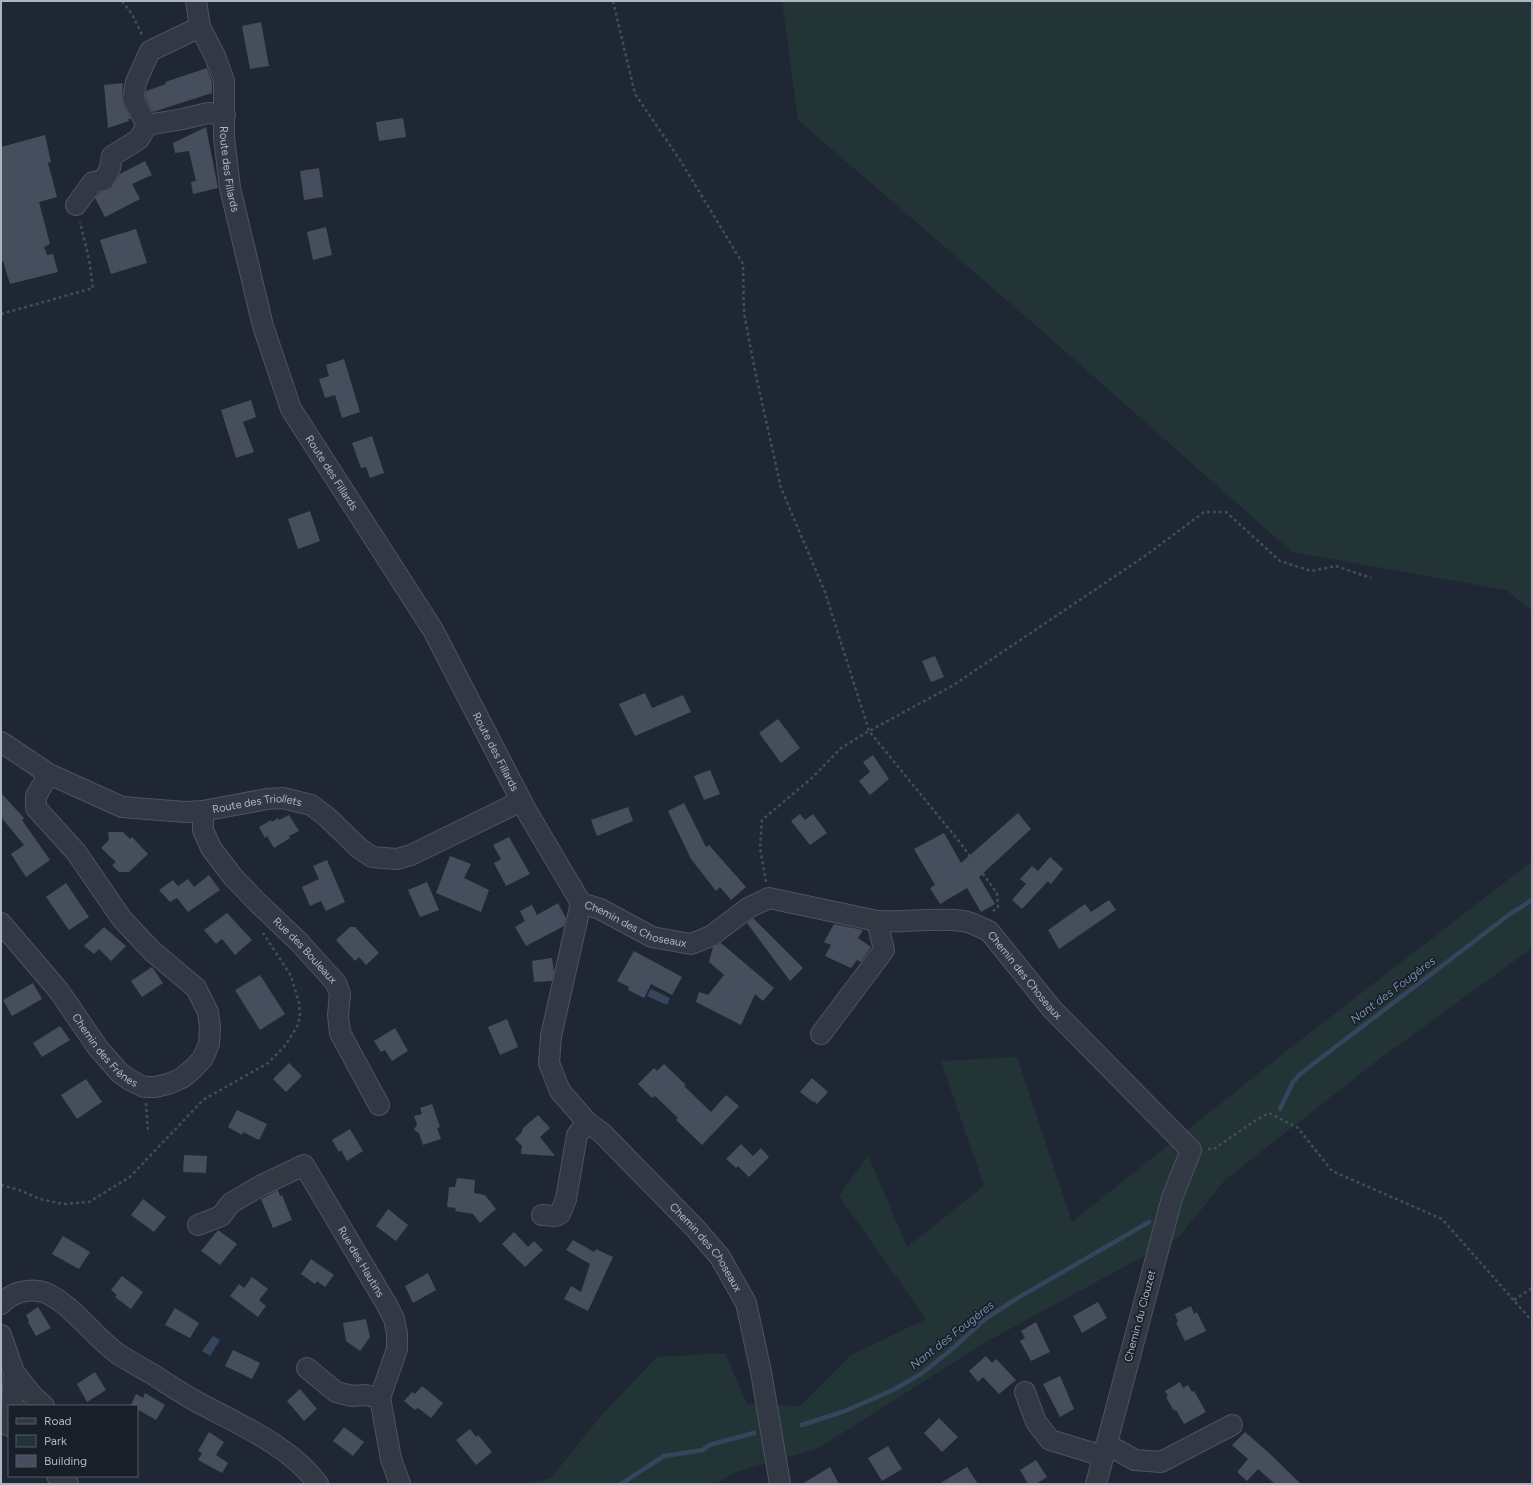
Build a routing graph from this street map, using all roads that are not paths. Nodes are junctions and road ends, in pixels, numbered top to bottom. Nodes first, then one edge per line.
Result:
1 (196, 1) edge
2 (200, 27) junction
3 (225, 115) junction
4 (147, 125) junction
5 (76, 205) road end
6 (1, 742) edge
7 (49, 774) junction
8 (522, 801) junction
9 (203, 811) junction
10 (581, 903) junction
11 (877, 921) junction
12 (1, 923) edge
13 (821, 1034) dead end
14 (379, 1105) dead end
15 (587, 1122) junction
16 (1191, 1150) joint
17 (542, 1215) dead end
18 (198, 1225) dead end
19 (1, 1304) edge
20 (1, 1335) edge
21 (307, 1368) dead end
22 (14, 1372) junction
23 (1025, 1392) dead end
24 (380, 1398) junction
25 (39, 1401) edge
26 (12, 1405) edge
27 (24, 1405) edge
28 (1232, 1425) dead end
29 (1105, 1450) junction
30 (58, 1477) edge
31 (68, 1484) edge
32 (318, 1484) edge
33 (400, 1484) edge
34 (780, 1484) edge
35 (1096, 1484) edge

1 - 2 street, Route des Fillards
2 - 3 street, Route des Fillards
2 - 4 street
3 - 4 street
3 - 8 street, Route des Fillards
4 - 5 street
6 - 7 street, Route des Triollets
7 - 9 street, Route des Triollets
7 - 12 street, Chemin des Frênes
8 - 9 street, Route des Triollets
8 - 10 street, Route des Fillards
9 - 14 street, Rue des Bouleaux
10 - 11 street, Chemin des Choseaux
10 - 15 street, Chemin des Choseaux
11 - 13 street
11 - 16 street, Chemin des Choseaux
15 - 17 street
15 - 34 street, Chemin des Choseaux
16 - 29 street, Chemin du Clouzet
18 - 24 street, Rue des Hautins
19 - 32 street
20 - 22 street
21 - 24 street
22 - 25 street
22 - 26 street
23 - 29 street
24 - 33 street, Rue des Hautins
25 - 27 street
28 - 29 street
29 - 35 street, Chemin du Clouzet
30 - 31 street

